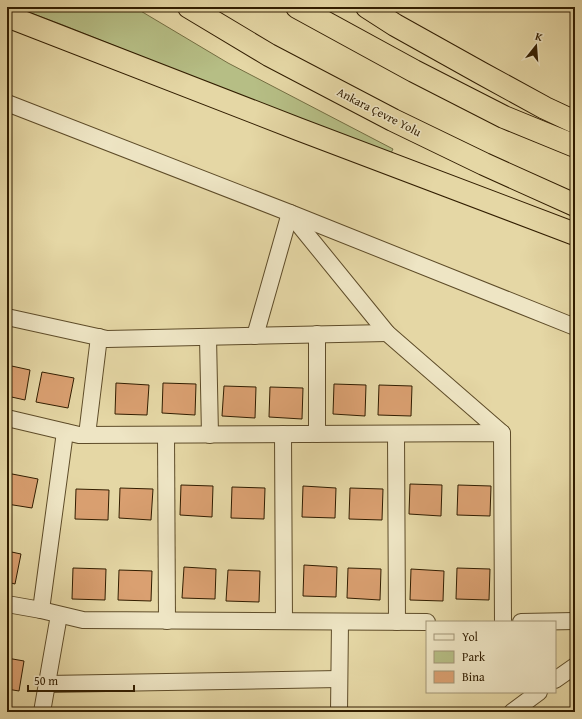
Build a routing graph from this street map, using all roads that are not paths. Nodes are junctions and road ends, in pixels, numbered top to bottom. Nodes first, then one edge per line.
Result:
1 (189, 7) edge
2 (297, 7) edge
3 (367, 7) edge
4 (7, 16) edge
5 (7, 103) edge
6 (575, 122) edge
7 (575, 146) edge
8 (575, 205) edge
9 (290, 213) junction
10 (575, 234) edge
11 (7, 317) edge
12 (575, 327) edge
13 (388, 333) junction
14 (317, 334) junction
15 (255, 336) junction
16 (99, 337) junction
17 (208, 337) junction
18 (7, 418) edge
19 (65, 432) junction
20 (502, 433) junction
21 (284, 434) junction
22 (317, 434) junction
23 (396, 434) junction
24 (87, 435) junction
25 (166, 435) junction
26 (210, 435) junction
27 (7, 604) edge
28 (41, 610) junction
29 (59, 615) junction
30 (167, 621) junction
31 (284, 621) junction
32 (503, 621) edge
33 (556, 621) edge
34 (575, 621) edge
35 (340, 622) junction
36 (397, 622) junction
37 (426, 622) edge
38 (575, 666) edge
39 (339, 679) junction
40 (556, 679) edge
41 (47, 684) junction
42 (538, 693) edge
43 (42, 712) edge
44 (339, 712) edge
45 (512, 712) edge

1 - 8 highway, Ankara Çevre Yolu
2 - 7 highway
3 - 6 highway
4 - 10 highway
5 - 9 street
9 - 12 street
9 - 13 street
9 - 15 street
11 - 16 street
13 - 14 street
13 - 20 street
14 - 15 street
14 - 22 street
15 - 17 street
16 - 17 street
16 - 24 street
17 - 26 street
18 - 19 street
19 - 24 street
19 - 28 street
20 - 23 street
20 - 32 street
21 - 22 street
21 - 26 street
21 - 31 street
22 - 23 street
23 - 36 street
24 - 25 street
25 - 26 street
25 - 30 street
27 - 28 street
28 - 29 street
29 - 30 street
29 - 41 street
30 - 31 street
31 - 35 street
33 - 34 street
35 - 36 street
35 - 39 street
36 - 37 street
38 - 40 street
39 - 41 street
39 - 44 street
41 - 43 street
42 - 45 street

